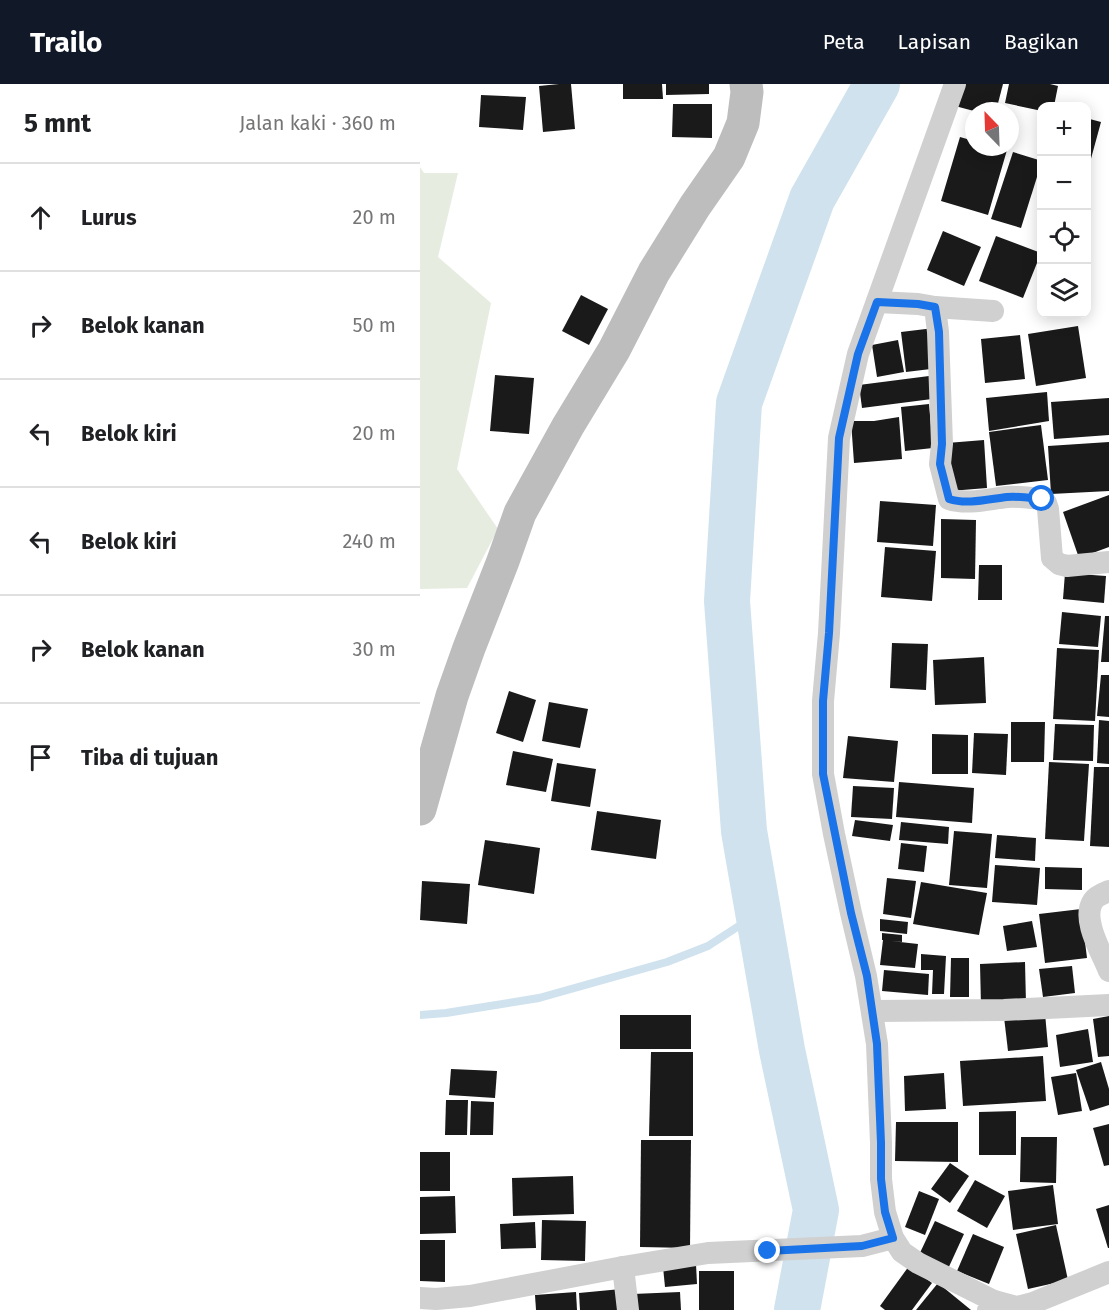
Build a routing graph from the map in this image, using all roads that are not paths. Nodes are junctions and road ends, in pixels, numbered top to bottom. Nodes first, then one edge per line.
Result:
1 (746, 84) edge
2 (955, 84) edge
3 (877, 302) junction
4 (935, 307) junction
5 (993, 311) dead end
6 (1109, 562) edge
7 (420, 809) edge
8 (1109, 891) edge
9 (1109, 971) edge
10 (1109, 1005) edge
11 (872, 1011) junction
12 (893, 1238) junction
13 (624, 1267) junction
14 (1109, 1272) edge
15 (420, 1298) edge
16 (991, 1305) edge
17 (1018, 1309) edge
18 (628, 1310) edge

1 - 7 street
2 - 3 street
3 - 4 street
3 - 11 street
4 - 5 street
4 - 6 street
8 - 9 street
10 - 11 street
11 - 12 street
12 - 13 street
12 - 16 street
13 - 15 street
13 - 18 street
14 - 17 street
16 - 17 street

